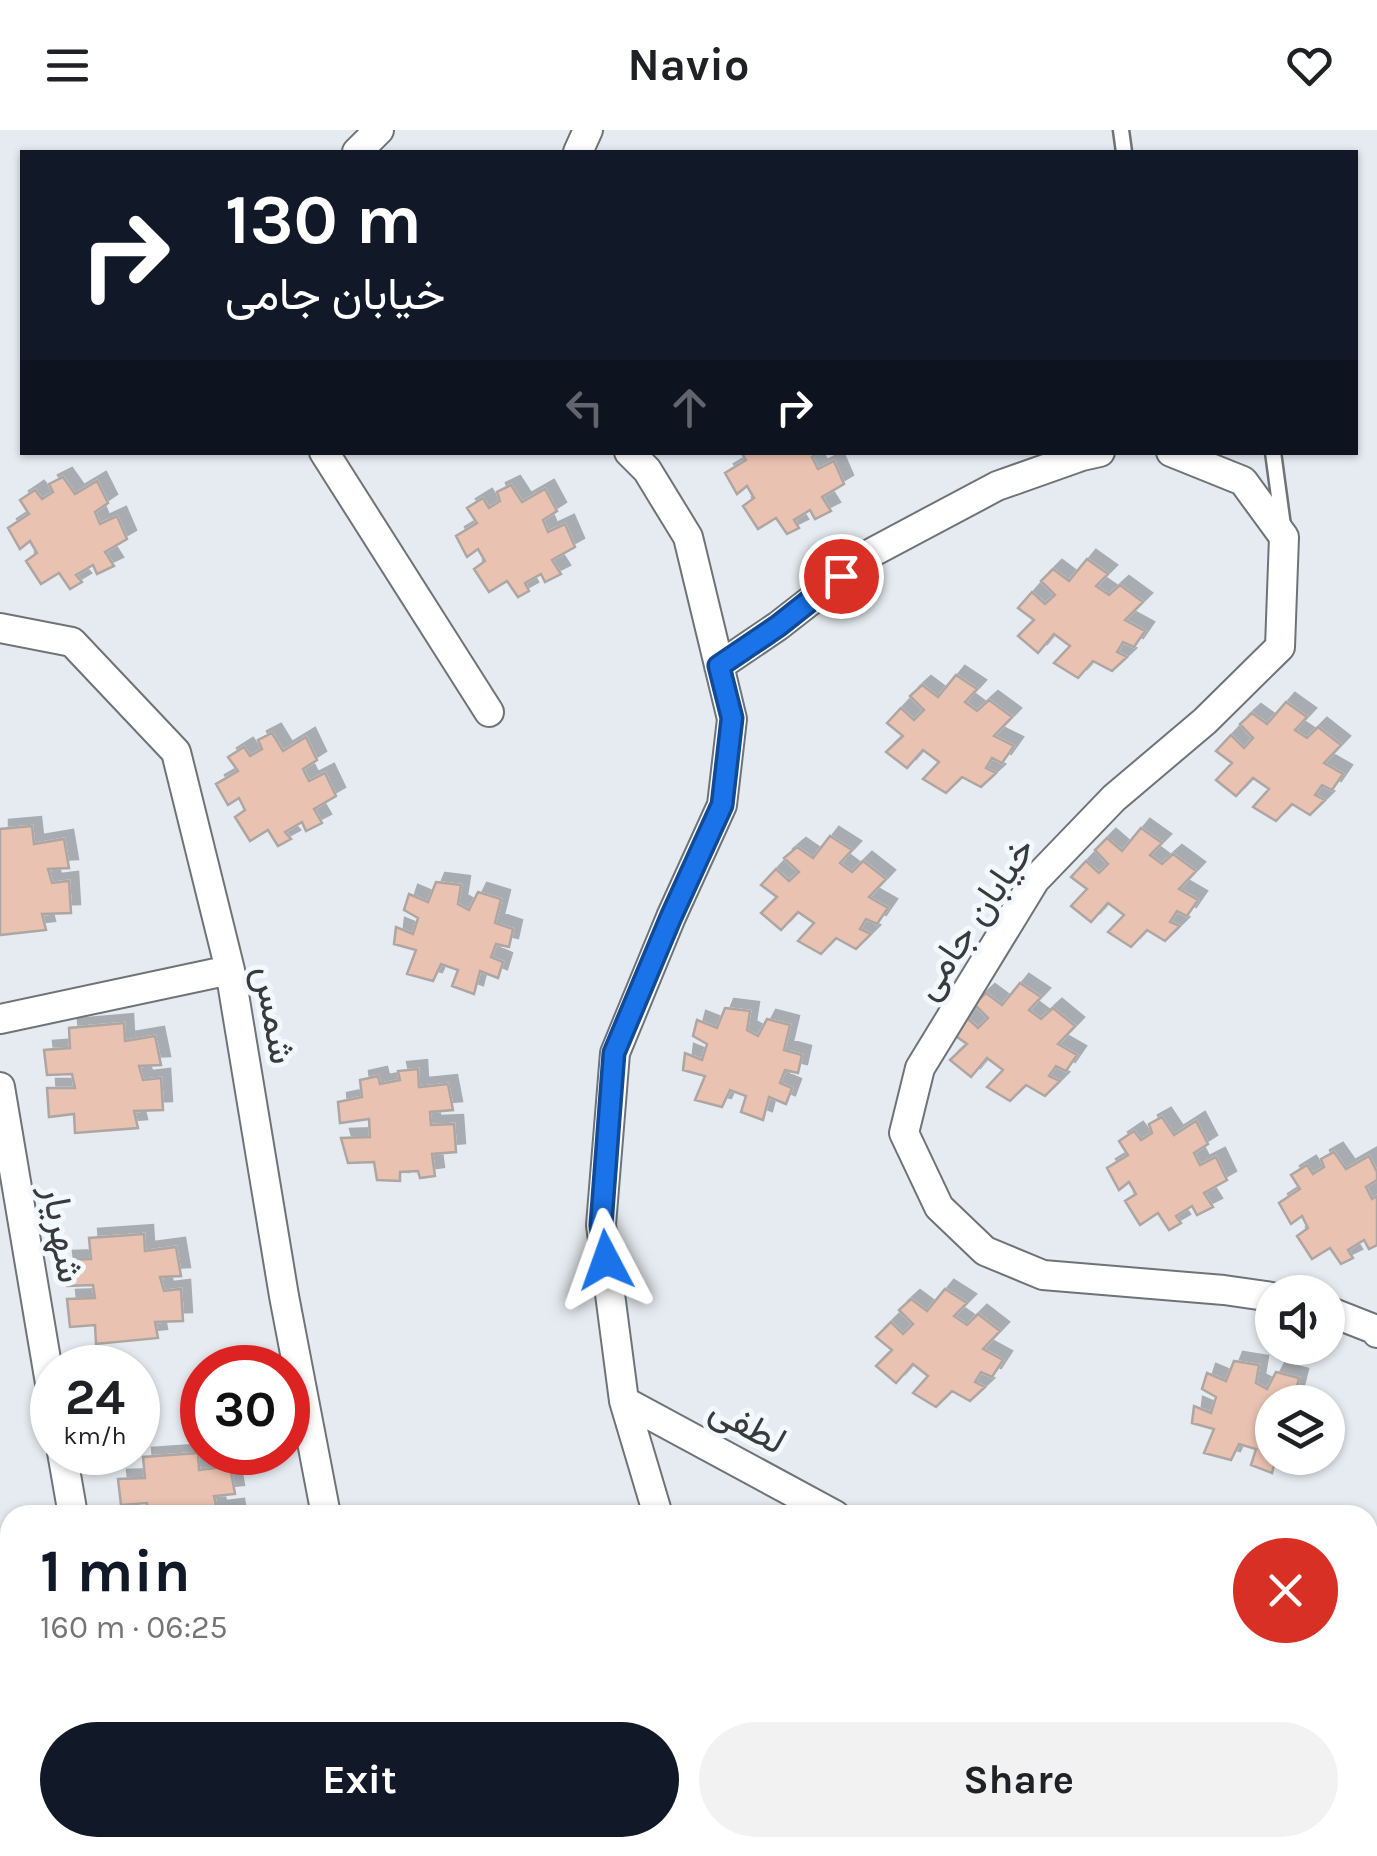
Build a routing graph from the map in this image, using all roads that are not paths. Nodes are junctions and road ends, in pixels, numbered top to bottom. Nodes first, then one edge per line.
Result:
1 (378, 130) edge
2 (359, 150) edge
3 (326, 455) edge
4 (632, 455) edge
5 (1086, 455) edge
6 (1178, 455) edge
7 (1273, 455) edge
8 (1284, 537) junction
9 (0, 628) edge
10 (719, 666) junction
11 (489, 712) dead end
12 (230, 970) junction
13 (0, 1018) edge
14 (0, 1087) edge
15 (1255, 1295) edge
16 (1345, 1317) edge
17 (1377, 1333) edge
18 (44, 1345) edge
19 (624, 1400) junction
20 (66, 1475) edge
21 (71, 1505) edge
22 (324, 1505) edge
23 (655, 1505) edge
24 (817, 1505) edge

1 - 2 street
3 - 11 street
4 - 10 street
5 - 10 street
6 - 8 street
7 - 8 lane
8 - 15 street, خیابان جامی
9 - 12 street, شمس
10 - 19 street
12 - 13 street
12 - 22 street, شمس
14 - 18 street, شهریار
16 - 17 street
19 - 23 street
19 - 24 street, لطفی
20 - 21 street

